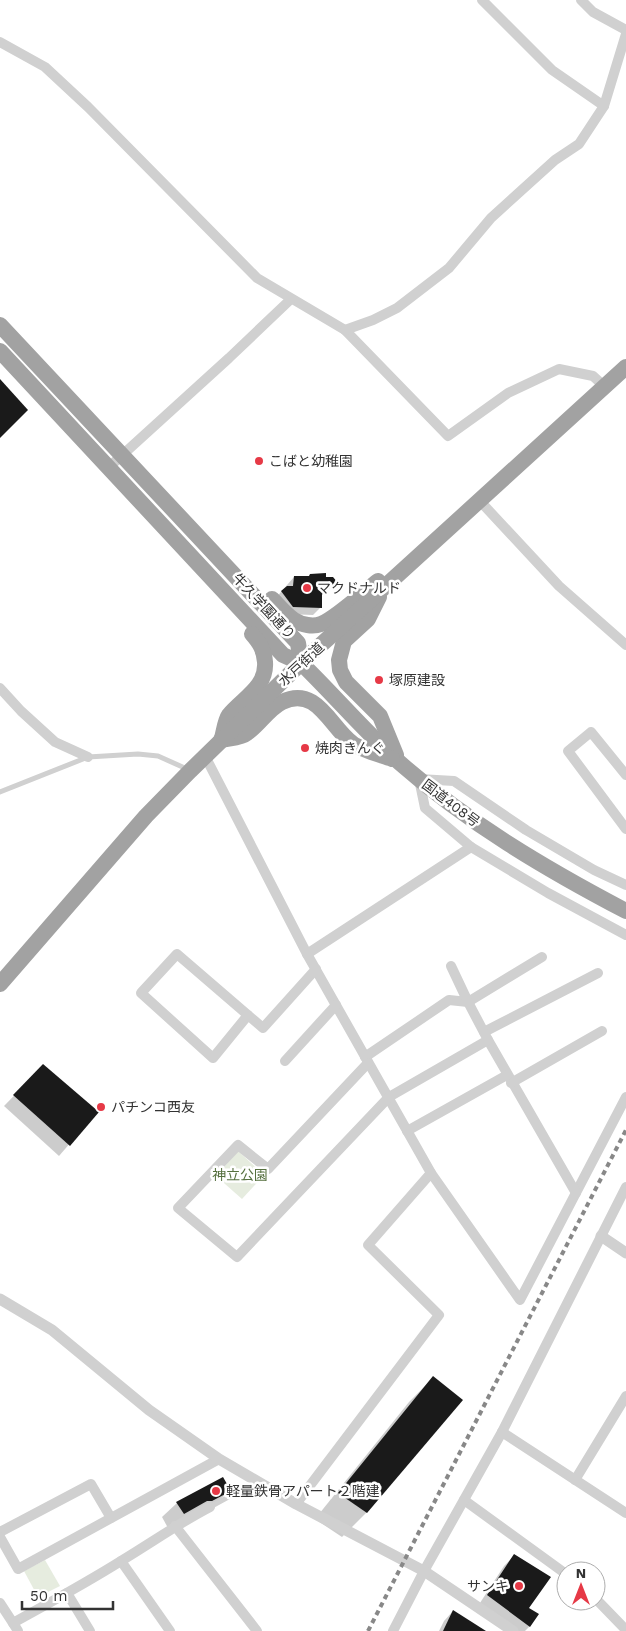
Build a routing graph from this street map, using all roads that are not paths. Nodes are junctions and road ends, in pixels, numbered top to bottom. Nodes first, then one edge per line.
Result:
1 (482, 0) edge
2 (581, 0) edge
3 (626, 32) edge
4 (0, 42) edge
5 (604, 106) junction
6 (292, 299) junction
7 (0, 325) edge
8 (345, 330) junction
9 (0, 352) edge
10 (626, 367) edge
11 (605, 387) junction
12 (122, 455) junction
13 (108, 468) junction
14 (479, 500) junction
15 (223, 562) junction
16 (410, 565) junction
17 (204, 571) junction
18 (383, 589) junction
19 (626, 645) edge
20 (302, 662) junction
21 (0, 688) edge
22 (221, 740) junction
23 (205, 756) junction
24 (88, 757) junction
25 (398, 762) junction
26 (190, 771) junction
27 (626, 775) edge
28 (418, 779) junction
29 (0, 792) edge
30 (626, 829) edge
31 (471, 847) junction
32 (626, 885) edge
33 (626, 911) edge
34 (626, 935) edge
35 (307, 954) junction
36 (542, 956) dead end
37 (451, 966) dead end
38 (316, 969) junction
39 (598, 973) dead end
40 (0, 984) edge
41 (468, 1002) junction
42 (336, 1005) junction
43 (248, 1015) junction
44 (602, 1031) dead end
45 (486, 1036) junction
46 (367, 1060) junction
47 (285, 1061) dead end
48 (509, 1079) junction
49 (389, 1097) junction
50 (626, 1098) edge
51 (407, 1132) junction
52 (430, 1173) junction
53 (626, 1187) edge
54 (576, 1193) junction
55 (601, 1236) junction
56 (626, 1253) edge
57 (0, 1299) edge
58 (624, 1402) edge
59 (502, 1432) junction
60 (219, 1459) junction
61 (575, 1480) junction
62 (259, 1481) junction
63 (464, 1500) junction
64 (296, 1504) junction
65 (210, 1507) joint
66 (626, 1513) edge
67 (111, 1518) junction
68 (175, 1526) junction
69 (0, 1532) edge
70 (0, 1537) edge
71 (121, 1561) junction
72 (556, 1567) edge
73 (424, 1571) junction
74 (67, 1593) junction
75 (0, 1603) edge
76 (606, 1608) edge
77 (624, 1623) edge
78 (16, 1627) edge
79 (90, 1631) edge
80 (170, 1631) edge
81 (257, 1631) edge
82 (393, 1631) edge
83 (513, 1631) edge

1 - 5 street
2 - 3 street
3 - 5 street
4 - 6 street
5 - 8 street
6 - 8 street
6 - 12 street
7 - 12 highway, 牛久学園通り
8 - 11 street
9 - 13 highway, 牛久学園通り
10 - 11 highway, 水戸街道
11 - 14 highway, 水戸街道
12 - 13 street
12 - 15 highway, 牛久学園通り
13 - 17 highway, 牛久学園通り
14 - 16 highway, 水戸街道
14 - 19 street
15 - 16 highway
15 - 20 highway, 牛久学園通り
16 - 18 highway, 水戸街道
17 - 20 highway, 牛久学園通り
17 - 22 highway
18 - 20 highway, 水戸街道
18 - 25 highway
20 - 22 highway, 水戸街道
20 - 25 highway, 国道408号
21 - 24 street
22 - 23 highway, 水戸街道
22 - 25 highway
23 - 26 highway, 水戸街道
23 - 35 street
24 - 26 lane
24 - 29 lane
25 - 28 highway, 国道408号
26 - 40 highway, 水戸街道
27 - 30 street
28 - 31 street
28 - 32 street
28 - 33 highway, 国道408号
31 - 34 street
31 - 35 street
35 - 38 street
36 - 41 street
37 - 41 street
38 - 42 street
38 - 43 street
39 - 45 street
41 - 45 street
41 - 46 street
42 - 46 street
42 - 47 street
43 - 43 street
44 - 48 street
45 - 48 street
45 - 49 street
46 - 49 street
46 - 49 street
48 - 51 street
48 - 54 street
49 - 51 street
50 - 54 street
51 - 52 street
52 - 54 street
52 - 64 street
53 - 55 street
55 - 56 street
55 - 59 street
57 - 60 street
58 - 61 street
59 - 61 street
59 - 63 street
60 - 62 street
60 - 67 street
61 - 66 street
62 - 64 street
62 - 65 lane
63 - 72 street
63 - 73 street
64 - 73 street
65 - 68 street
67 - 69 street
67 - 70 street
68 - 71 street
68 - 81 street
71 - 74 street
71 - 80 street
73 - 82 street
73 - 83 street
74 - 78 street
74 - 79 street
75 - 78 street
76 - 77 street

